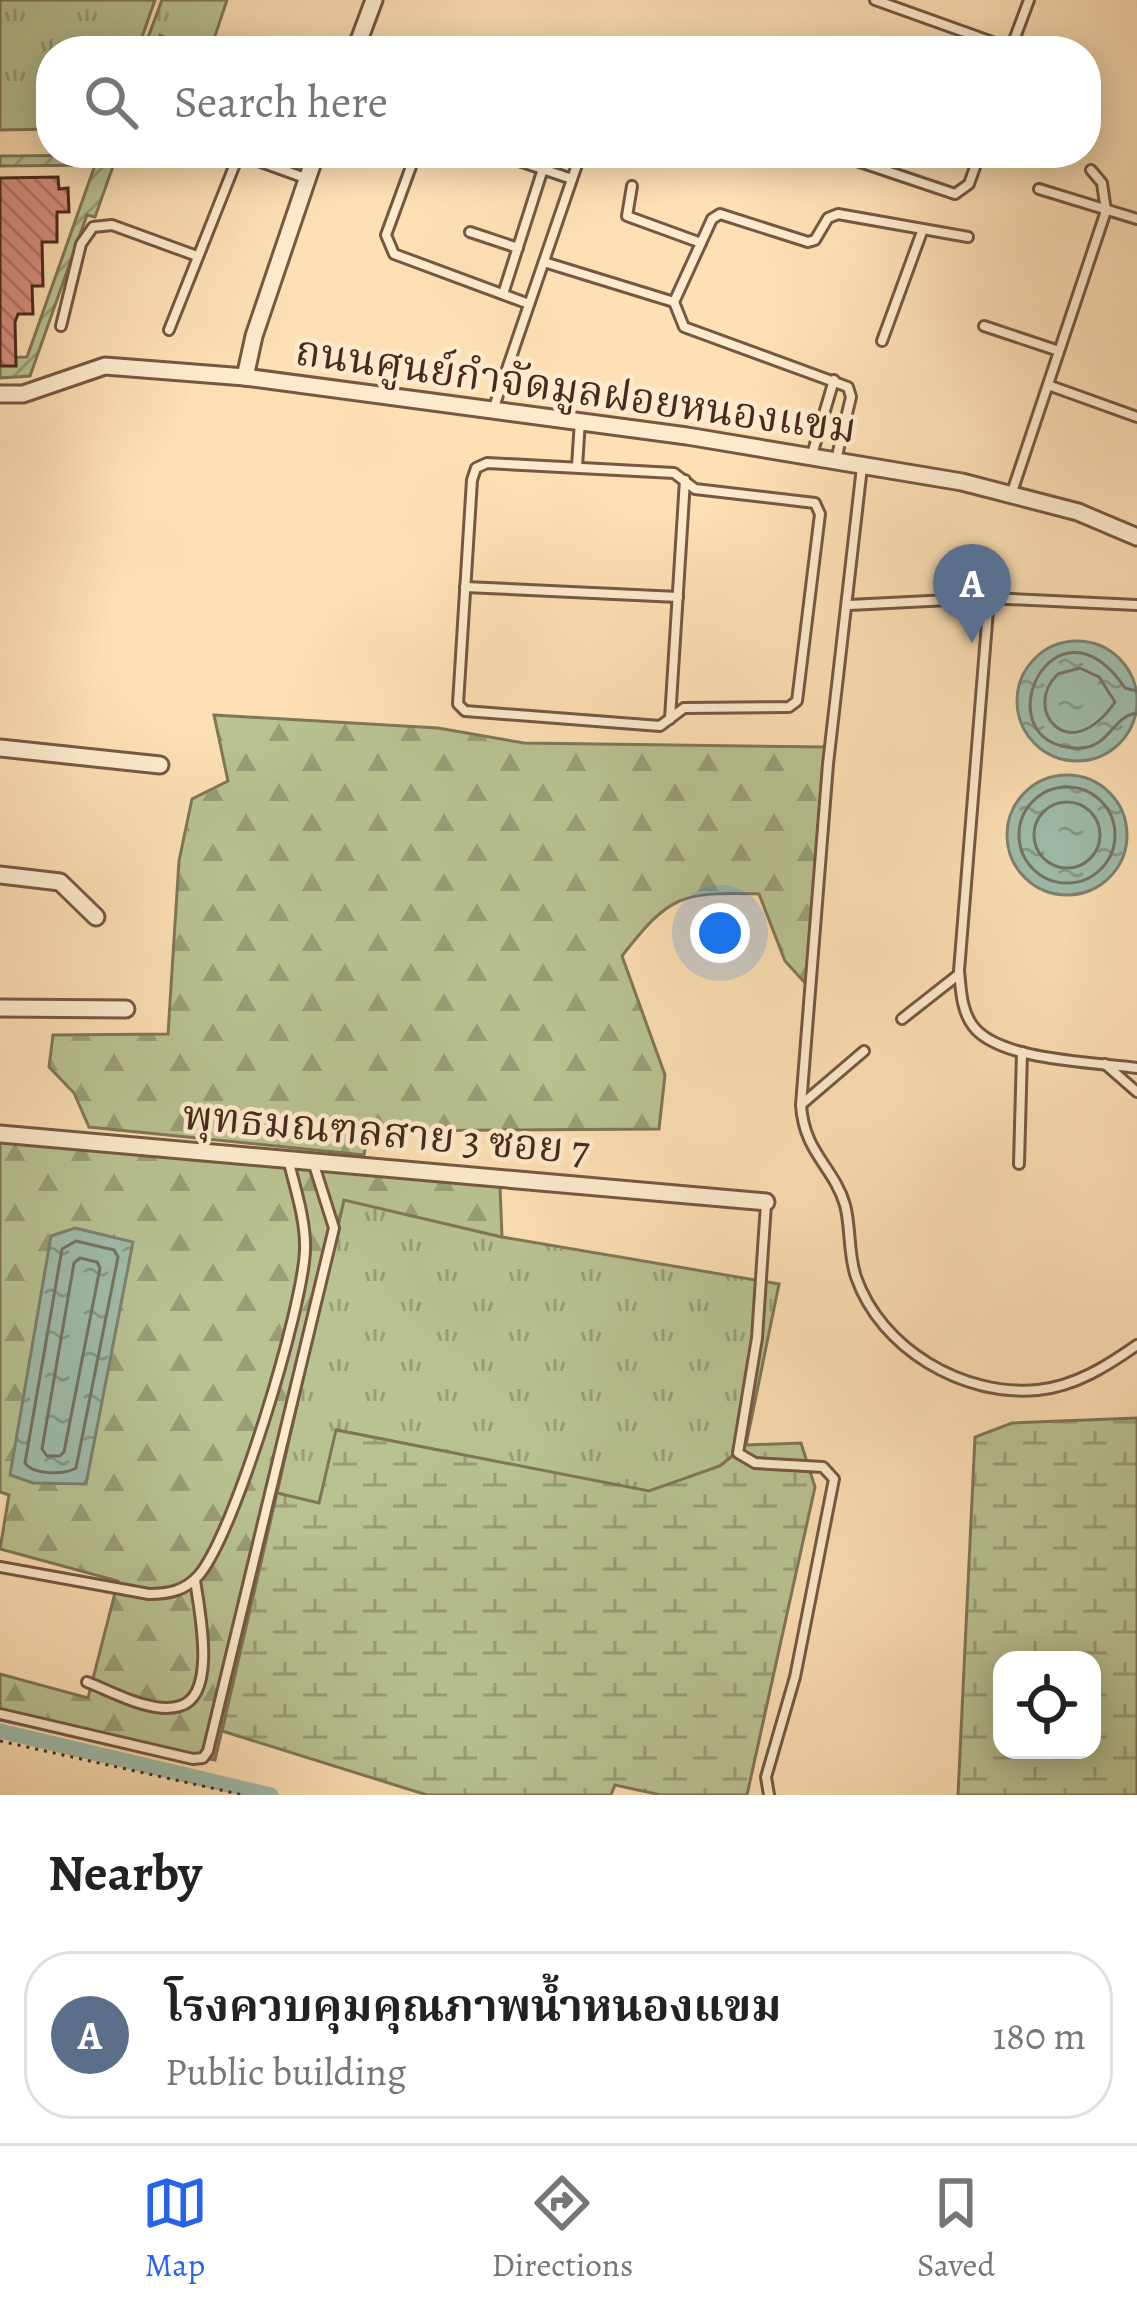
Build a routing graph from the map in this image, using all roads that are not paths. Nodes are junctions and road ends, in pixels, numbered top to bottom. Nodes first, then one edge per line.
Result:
1 (374, 0) edge
2 (875, 0) edge
3 (1029, 0) edge
4 (361, 36) edge
5 (976, 36) edge
6 (1015, 36) edge
7 (233, 168) edge
8 (280, 168) edge
9 (311, 168) edge
10 (411, 168) edge
11 (538, 168) edge
12 (575, 168) edge
13 (878, 168) edge
14 (975, 168) edge
15 (544, 170) junction
16 (1091, 170) dead end
17 (307, 178) junction
18 (572, 179) junction
19 (632, 186) dead end
20 (1039, 189) dead end
21 (1106, 211) junction
22 (1137, 219) edge
23 (923, 229) junction
24 (470, 232) dead end
25 (968, 237) dead end
26 (701, 243) junction
27 (518, 248) junction
28 (197, 256) junction
29 (544, 262) junction
30 (503, 294) junction
31 (674, 302) junction
32 (530, 304) junction
33 (61, 326) dead end
34 (984, 326) dead end
35 (169, 330) dead end
36 (882, 341) dead end
37 (1059, 351) junction
38 (245, 377) junction
39 (834, 380) junction
40 (1048, 385) junction
41 (0, 394) edge
42 (494, 410) junction
43 (1137, 417) edge
44 (580, 421) junction
45 (811, 458) junction
46 (835, 462) junction
47 (577, 466) junction
48 (862, 467) junction
49 (685, 479) junction
50 (1012, 492) junction
51 (1137, 537) edge
52 (466, 587) junction
53 (678, 597) junction
54 (989, 598) junction
55 (849, 605) junction
56 (1137, 605) edge
57 (670, 720) junction
58 (0, 748) edge
59 (160, 765) dead end
60 (0, 875) edge
61 (96, 917) dead end
62 (959, 974) junction
63 (0, 1009) edge
64 (126, 1010) dead end
65 (902, 1019) dead end
66 (864, 1051) dead end
67 (1022, 1052) junction
68 (1104, 1063) junction
69 (1137, 1068) edge
70 (1137, 1092) edge
71 (801, 1105) junction
72 (0, 1134) edge
73 (287, 1158) junction
74 (313, 1160) junction
75 (1019, 1164) dead end
76 (766, 1202) joint
77 (1137, 1345) edge
78 (0, 1567) edge
79 (195, 1580) junction
80 (87, 1682) dead end
81 (0, 1714) edge
82 (769, 1795) edge

1 - 4 street
2 - 5 lane
3 - 6 lane
7 - 28 lane
8 - 17 lane
9 - 17 street
10 - 30 lane
11 - 15 lane
12 - 18 lane
13 - 14 lane
15 - 18 lane
15 - 27 lane
16 - 21 lane
17 - 38 street
18 - 29 lane
19 - 26 lane
20 - 21 lane
21 - 22 lane
21 - 37 lane
23 - 25 lane
23 - 26 lane
23 - 36 lane
24 - 27 lane
26 - 31 lane
27 - 30 lane
28 - 33 lane
28 - 35 lane
29 - 31 lane
29 - 32 lane
30 - 32 lane
31 - 39 lane
32 - 42 lane
34 - 37 lane
37 - 40 lane
38 - 41 street, ถนนศูนย์กำจัดมูลฝอยหนองแขม
38 - 42 street, ถนนศูนย์กำจัดมูลฝอยหนองแขม
39 - 45 lane
39 - 46 lane
40 - 43 lane
40 - 50 lane
42 - 44 street, ถนนศูนย์กำจัดมูลฝอยหนองแขม
44 - 45 street, ถนนศูนย์กำจัดมูลฝอยหนองแขม
44 - 47 lane
45 - 46 street, ถนนศูนย์กำจัดมูลฝอยหนองแขม
46 - 48 street, ถนนศูนย์กำจัดมูลฝอยหนองแขม
47 - 49 lane
47 - 52 lane
48 - 50 street, ถนนศูนย์กำจัดมูลฝอยหนองแขม
48 - 55 lane
49 - 53 lane
49 - 57 lane
50 - 51 street, ถนนศูนย์กำจัดมูลฝอยหนองแขม
52 - 53 lane
52 - 57 lane
53 - 57 lane
54 - 55 lane
54 - 56 lane
54 - 62 lane
55 - 71 lane
58 - 59 street
60 - 61 street
62 - 65 lane
62 - 67 lane
63 - 64 street
66 - 71 lane
67 - 68 lane
67 - 75 lane
68 - 69 lane
68 - 70 lane
71 - 77 lane
72 - 73 street, พุทธมณฑลสาย 3 ซอย 7
73 - 74 street, พุทธมณฑลสาย 3 ซอย 7
73 - 79 lane
74 - 76 street, พุทธมณฑลสาย 3 ซอย 7
74 - 81 lane
76 - 82 lane
78 - 79 lane
79 - 80 lane

